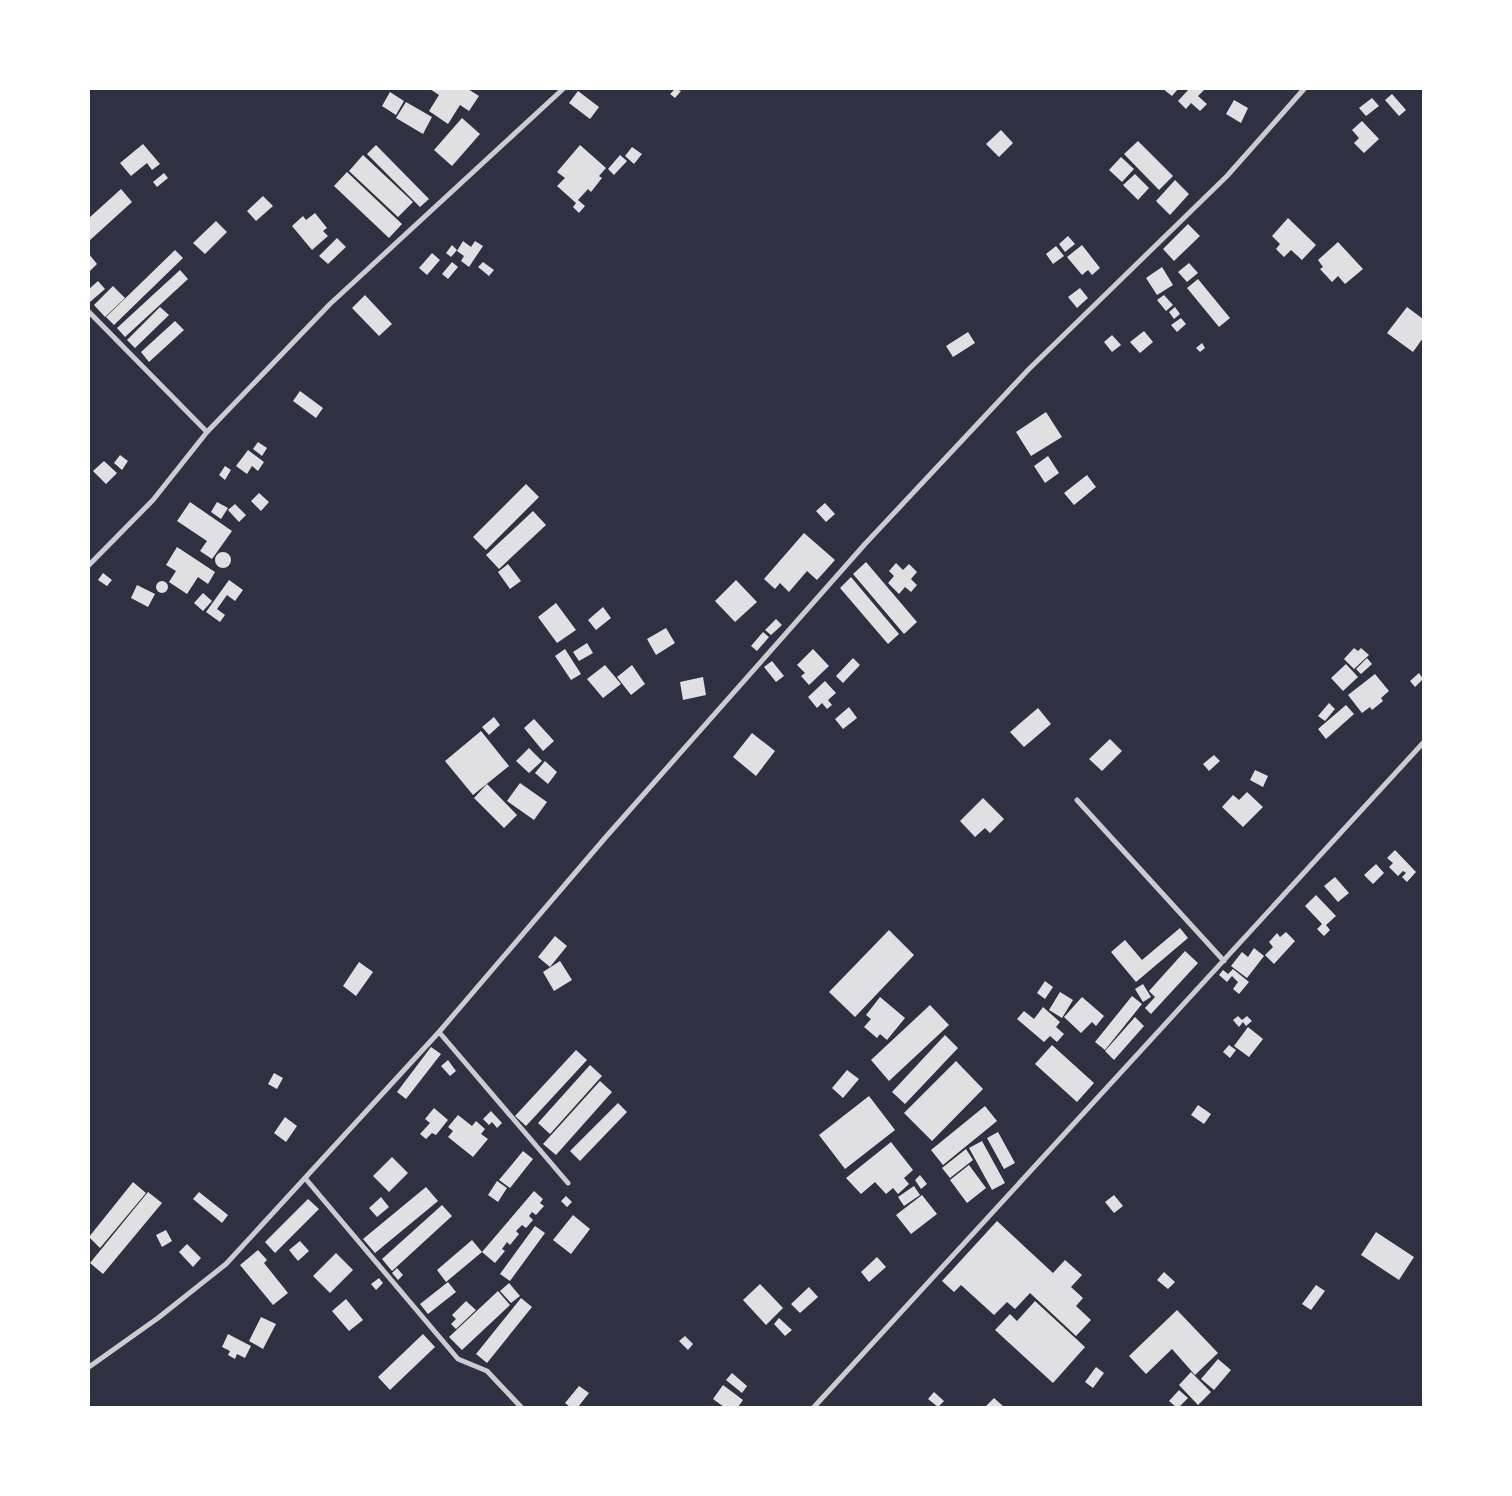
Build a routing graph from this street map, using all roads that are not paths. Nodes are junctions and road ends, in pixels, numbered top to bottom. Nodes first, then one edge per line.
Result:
1 (563, 89) edge
2 (1304, 89) edge
3 (89, 312) edge
4 (207, 432) junction
5 (89, 565) edge
6 (1423, 743) edge
7 (1077, 800) dead end
8 (1224, 961) junction
9 (439, 1032) junction
10 (305, 1178) junction
11 (568, 1183) dead end
12 (89, 1367) edge
13 (521, 1407) edge
14 (814, 1407) edge

1 - 4 street
2 - 9 street
3 - 4 street
4 - 5 street
6 - 8 street
7 - 8 street
8 - 14 street
9 - 10 street
9 - 11 street
10 - 12 street
10 - 13 street

